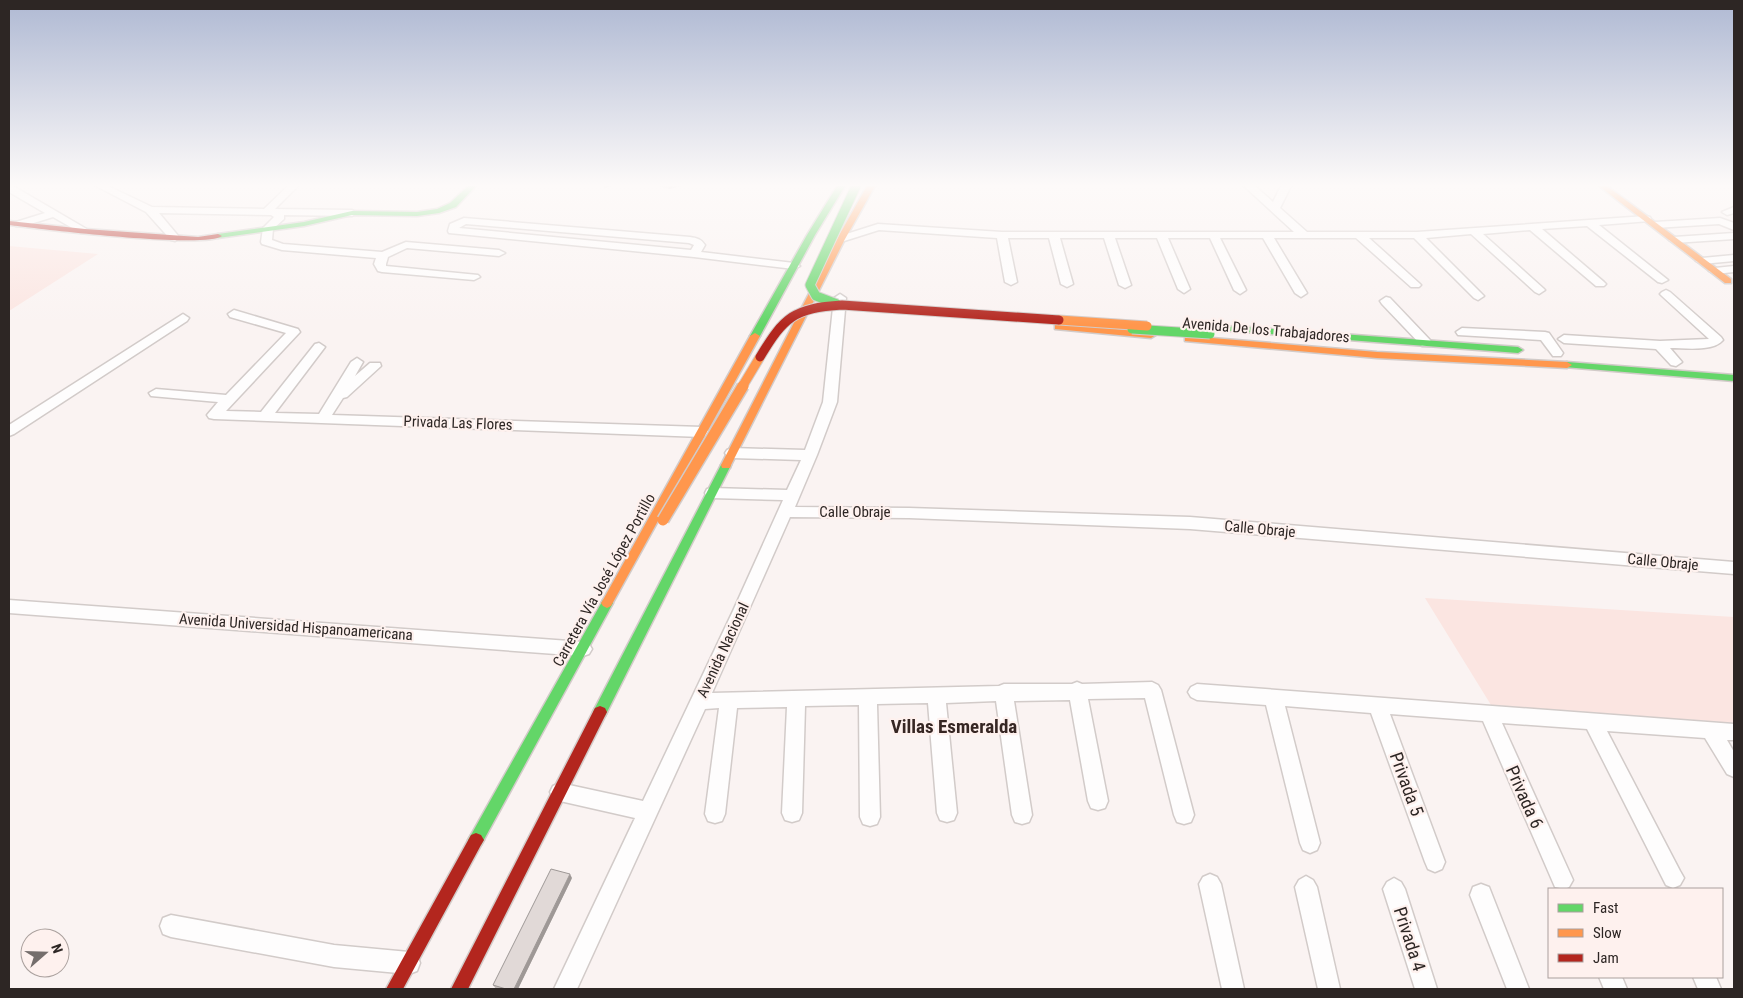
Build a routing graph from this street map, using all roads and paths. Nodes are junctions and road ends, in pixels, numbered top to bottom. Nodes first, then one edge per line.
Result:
1 (105, 233) edge
2 (170, 233) edge
3 (239, 233) edge
4 (267, 233) edge
5 (469, 233) edge
6 (602, 233) edge
7 (814, 233) edge
8 (834, 233) edge
9 (845, 233) edge
10 (861, 233) edge
11 (964, 233) edge
12 (1452, 233) edge
13 (1476, 233) edge
14 (1540, 233) edge
15 (1601, 233) edge
16 (1664, 233) edge
17 (1108, 234) junction
18 (1161, 234) junction
19 (1213, 234) junction
20 (1266, 234) junction
21 (1303, 234) joint
22 (1002, 235) junction
23 (1054, 235) junction
24 (1417, 235) junction
25 (1360, 236) junction
26 (1734, 236) edge
27 (175, 238) junction
28 (842, 239) junction
29 (1674, 240) junction
30 (499, 253) dead end
31 (694, 254) junction
32 (382, 255) junction
33 (1734, 258) edge
34 (1702, 261) junction
35 (794, 266) junction
36 (1734, 269) edge
37 (1715, 271) junction
38 (822, 277) junction
39 (474, 278) dead end
40 (1662, 280) dead end
41 (1728, 281) dead end
42 (1011, 282) dead end
43 (1068, 284) dead end
44 (1125, 284) dead end
45 (1600, 284) dead end
46 (1415, 285) dead end
47 (1184, 289) dead end
48 (1240, 290) dead end
49 (1538, 290) dead end
50 (1300, 293) dead end
51 (1666, 294) dead end
52 (1478, 296) dead end
53 (1386, 301) dead end
54 (839, 303) junction
55 (234, 314) dead end
56 (183, 318) dead end
57 (799, 323) junction
58 (1223, 328) junction
59 (1462, 332) dead end
60 (1564, 339) dead end
61 (1426, 343) junction
62 (1660, 345) junction
63 (319, 346) dead end
64 (1557, 353) junction
65 (1536, 355) junction
66 (357, 362) dead end
67 (1676, 362) junction
68 (375, 366) dead end
69 (1734, 366) edge
70 (1734, 378) edge
71 (156, 393) dead end
72 (338, 396) junction
73 (229, 399) junction
74 (265, 416) junction
75 (323, 418) junction
76 (9, 431) edge
77 (702, 432) junction
78 (732, 453) junction
79 (810, 455) junction
80 (712, 493) junction
81 (792, 495) junction
82 (784, 512) junction
83 (1734, 568) edge
84 (9, 606) edge
85 (606, 606) junction
86 (582, 649) junction
87 (1077, 690) junction
88 (1004, 692) junction
89 (1197, 692) dead end
90 (936, 694) junction
91 (868, 696) junction
92 (796, 698) junction
93 (1274, 699) junction
94 (729, 700) junction
95 (699, 701) junction
96 (1378, 706) junction
97 (1489, 714) junction
98 (1592, 721) junction
99 (1710, 730) junction
100 (1734, 732) edge
101 (1734, 768) edge
102 (560, 792) junction
103 (1098, 801) dead end
104 (647, 812) junction
105 (947, 813) dead end
106 (715, 814) dead end
107 (792, 814) dead end
108 (1184, 814) dead end
109 (1022, 815) dead end
110 (870, 817) dead end
111 (1310, 843) dead end
112 (1435, 862) dead end
113 (1673, 878) dead end
114 (1562, 880) dead end
115 (1210, 884) dead end
116 (1306, 886) dead end
117 (1394, 889) dead end
118 (1480, 895) dead end
119 (171, 926) dead end
120 (409, 963) junction
121 (394, 989) edge
122 (459, 989) edge
123 (565, 989) edge
124 (1233, 989) edge
125 (1329, 989) edge
126 (1426, 989) edge
127 (1518, 989) edge

1 - 27 main road
2 - 27 street
3 - 27 main road
4 - 32 street
5 - 31 street
6 - 31 street
7 - 35 main road, Carretera Vía José López Portillo
8 - 65 main road, bridge
9 - 28 main road
10 - 28 street
11 - 22 street
12 - 24 street
13 - 49 street
14 - 45 street
15 - 40 street
16 - 29 main road
17 - 18 street
17 - 23 street
17 - 44 street
18 - 19 street
18 - 47 street
19 - 20 street
19 - 48 street
20 - 21 street
20 - 50 street
21 - 25 street
22 - 23 street
22 - 42 street
23 - 43 street
24 - 25 street
24 - 52 street
25 - 46 street
26 - 29 street
28 - 38 main road
29 - 34 main road
30 - 32 street
31 - 35 street
32 - 39 street
33 - 34 street
34 - 37 main road
35 - 77 main road, Carretera Vía José López Portillo
36 - 37 street
37 - 41 main road
38 - 54 main road
38 - 57 main road
51 - 62 street
53 - 61 street
54 - 57 main road, Avenida De los Trabajadores
54 - 58 main road, Avenida De los Trabajadores
54 - 65 main road, Avenida De los Trabajadores
54 - 79 street, Avenida Nacional
55 - 73 street
56 - 76 street
57 - 78 main road
58 - 61 main road, Avenida De los Trabajadores
58 - 85 main road, bridge
59 - 64 street
60 - 62 street
61 - 65 main road, Avenida De los Trabajadores
62 - 67 street
63 - 74 street
64 - 65 main road, Avenida De los Trabajadores
64 - 67 main road, Avenida De los Trabajadores
65 - 70 main road, Avenida De los Trabajadores
66 - 72 street
67 - 69 main road, Avenida De los Trabajadores
68 - 72 street
71 - 73 street
72 - 75 street
73 - 74 street, Privada Las Flores
74 - 75 street, Privada Las Flores
75 - 77 street, Privada Las Flores
77 - 85 main road, Carretera Vía José López Portillo
78 - 79 street
78 - 80 main road
79 - 81 street, Avenida Nacional
80 - 81 street
80 - 102 main road
81 - 82 street, Avenida Nacional
82 - 83 street, Calle Obraje
82 - 95 street, Avenida Nacional
84 - 86 street, Avenida Universidad Hispanoamericana
85 - 86 main road, Carretera Vía José López Portillo
86 - 120 main road, Carretera Vía José López Portillo
87 - 88 street
87 - 103 street
87 - 108 street
88 - 90 street
88 - 109 street
89 - 93 street
90 - 91 street
90 - 105 street
91 - 92 street
91 - 110 street
92 - 94 street
92 - 107 street
93 - 96 street
93 - 111 street
94 - 95 street
94 - 106 street
95 - 104 street, Avenida Nacional
96 - 97 street
96 - 112 street, Privada 5
97 - 98 street
97 - 114 street, Privada 6
98 - 99 street
98 - 113 street
99 - 100 street
99 - 101 street
102 - 104 street
102 - 122 main road
104 - 123 street, Avenida Nacional
115 - 124 street
116 - 125 street
117 - 126 street, Privada 4
118 - 127 street
119 - 120 street
120 - 121 main road, Carretera Vía José López Portillo

